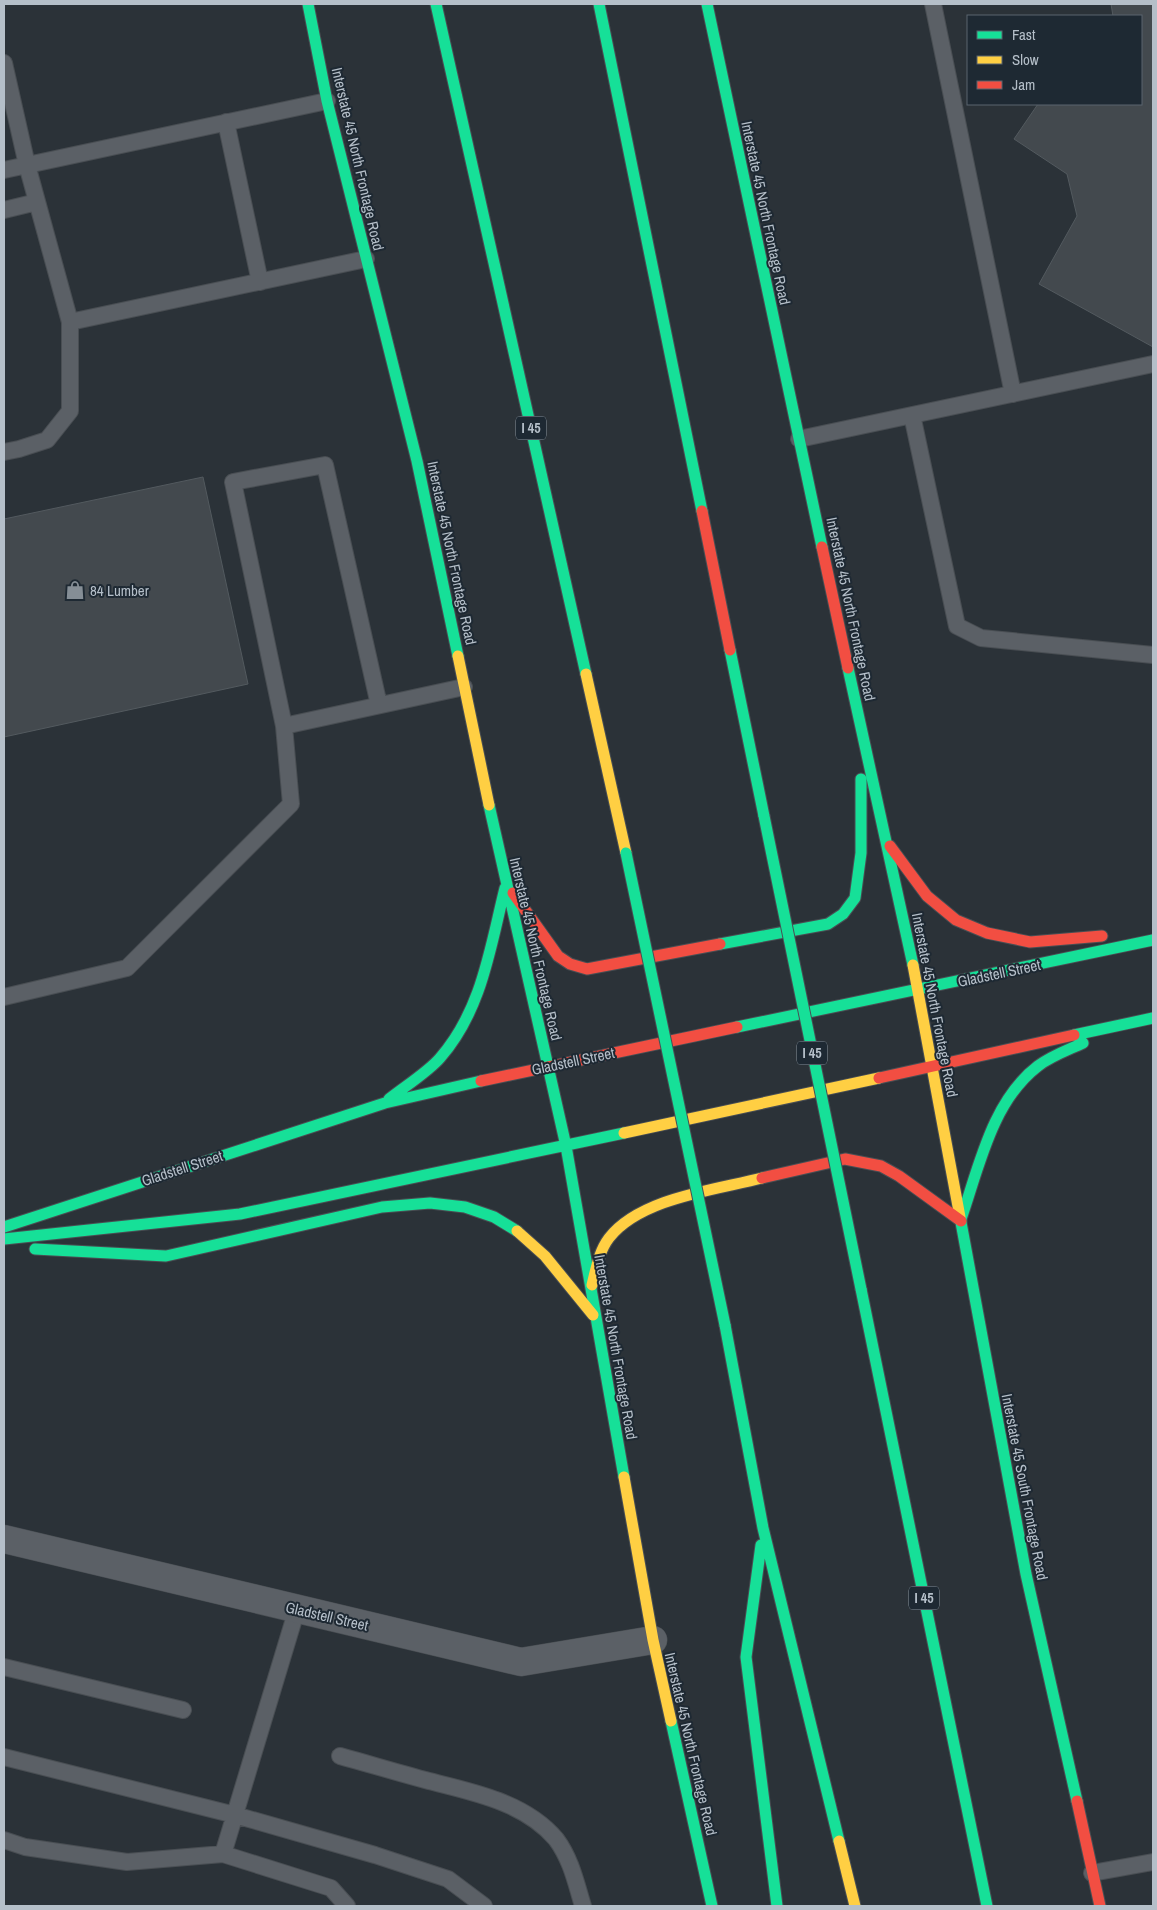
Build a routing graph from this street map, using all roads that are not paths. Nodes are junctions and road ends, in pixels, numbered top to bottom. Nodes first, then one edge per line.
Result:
1 (308, 4) edge
2 (436, 4) edge
3 (598, 4) edge
4 (708, 4) edge
5 (933, 4) edge
6 (4, 63) edge
7 (327, 100) junction
8 (226, 122) junction
9 (27, 165) junction
10 (4, 170) edge
11 (37, 202) junction
12 (4, 210) edge
13 (366, 259) junction
14 (260, 282) junction
15 (70, 322) junction
16 (1153, 364) edge
17 (1013, 394) junction
18 (912, 415) junction
19 (799, 439) junction
20 (4, 452) edge
21 (1153, 655) edge
22 (464, 687) junction
23 (379, 706) junction
24 (861, 724) junction
25 (284, 726) junction
26 (886, 840) junction
27 (506, 884) junction
28 (1153, 931) edge
29 (1153, 940) edge
30 (918, 990) junction
31 (4, 997) edge
32 (1153, 1018) edge
33 (1112, 1027) junction
34 (547, 1066) junction
35 (932, 1066) junction
36 (384, 1103) junction
37 (566, 1146) junction
38 (961, 1221) junction
39 (4, 1227) edge
40 (4, 1238) edge
41 (4, 1247) edge
42 (590, 1291) junction
43 (595, 1317) junction
44 (763, 1528) junction
45 (4, 1539) edge
46 (297, 1609) junction
47 (653, 1640) junction
48 (4, 1668) edge
49 (183, 1710) dead end
50 (340, 1756) dead end
51 (4, 1757) edge
52 (235, 1815) junction
53 (4, 1840) edge
54 (223, 1854) junction
55 (1153, 1862) edge
56 (1092, 1873) junction
57 (347, 1906) edge
58 (484, 1906) edge
59 (583, 1906) edge
60 (712, 1906) edge
61 (777, 1906) edge
62 (855, 1906) edge
63 (987, 1906) edge
64 (1100, 1906) edge

1 - 7 main road, Interstate 45 North Frontage Road
2 - 44 main road, I 45, bridge
3 - 63 main road, I 45, bridge
4 - 19 main road, Interstate 45 North Frontage Road
5 - 17 lane
6 - 9 lane
7 - 8 lane
7 - 13 main road, Interstate 45 North Frontage Road
8 - 9 lane
8 - 14 lane
9 - 10 lane
9 - 11 lane
11 - 12 lane
11 - 15 lane
13 - 14 lane
13 - 22 main road, Interstate 45 North Frontage Road
14 - 15 lane
15 - 20 lane
16 - 17 lane
17 - 18 lane
18 - 19 lane
18 - 21 lane
19 - 24 main road, Interstate 45 North Frontage Road
22 - 23 lane
22 - 27 main road, Interstate 45 North Frontage Road
23 - 25 lane
23 - 25 lane
24 - 26 main road, Interstate 45 North Frontage Road
24 - 27 main road
25 - 31 lane
26 - 28 main road
26 - 30 main road, Interstate 45 North Frontage Road
27 - 34 main road, Interstate 45 North Frontage Road
27 - 36 main road
29 - 30 main road, Gladstell Street
30 - 34 main road, Gladstell Street
30 - 35 main road, Interstate 45 North Frontage Road
32 - 33 main road
33 - 35 main road
33 - 38 main road
34 - 36 main road, Gladstell Street
34 - 37 main road, Interstate 45 North Frontage Road
35 - 37 main road
35 - 38 main road, Interstate 45 North Frontage Road
36 - 39 main road, Gladstell Street
37 - 40 main road
37 - 42 main road, Interstate 45 North Frontage Road
38 - 42 main road
38 - 56 main road, Interstate 45 South Frontage Road
41 - 43 main road
42 - 43 main road, Interstate 45 North Frontage Road
43 - 47 main road, Interstate 45 North Frontage Road
44 - 61 main road
44 - 62 main road, I 45
45 - 46 street, Gladstell Street
46 - 47 street, Gladstell Street
46 - 52 lane
47 - 60 main road, Interstate 45 North Frontage Road
48 - 49 lane
50 - 59 lane
51 - 52 lane
52 - 54 lane
52 - 58 lane
53 - 54 lane
54 - 57 lane
55 - 56 lane
56 - 64 main road

